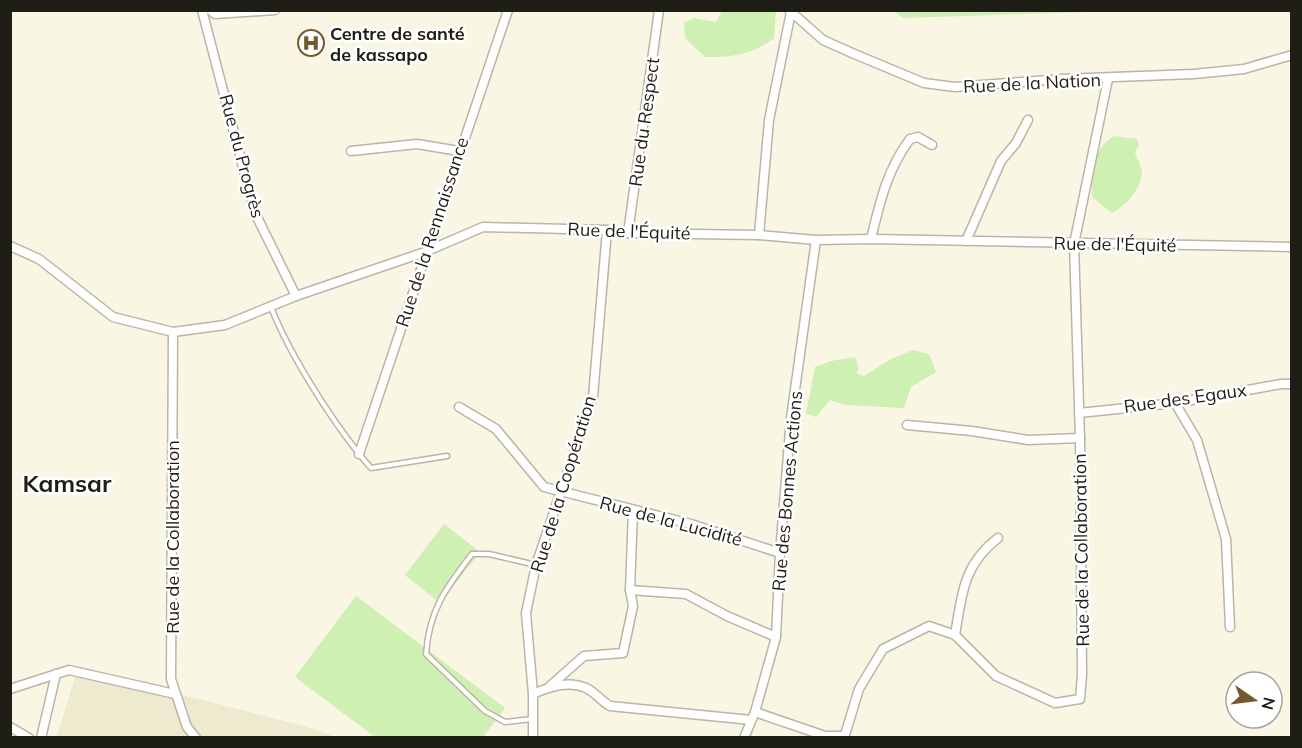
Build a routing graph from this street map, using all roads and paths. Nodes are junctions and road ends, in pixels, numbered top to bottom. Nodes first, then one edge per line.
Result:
1 (202, 10) edge
2 (210, 10) edge
3 (275, 10) edge
4 (508, 10) edge
5 (659, 10) edge
6 (790, 11) edge
7 (1292, 55) edge
8 (1108, 79) junction
9 (1028, 120) dead end
10 (932, 145) dead end
11 (459, 151) junction
12 (351, 152) dead end
13 (607, 230) junction
14 (628, 233) junction
15 (759, 235) junction
16 (871, 239) junction
17 (816, 240) junction
18 (966, 241) junction
19 (1074, 244) junction
20 (10, 246) edge
21 (1292, 247) edge
22 (425, 252) junction
23 (296, 296) junction
24 (271, 307) junction
25 (173, 332) junction
26 (1292, 384) edge
27 (1175, 403) junction
28 (459, 407) dead end
29 (1079, 413) junction
30 (907, 425) dead end
31 (1080, 438) junction
32 (359, 454) junction
33 (447, 456) dead end
34 (562, 492) junction
35 (633, 510) junction
36 (998, 538) dead end
37 (780, 553) junction
38 (537, 565) junction
39 (630, 590) junction
40 (1230, 627) dead end
41 (955, 635) junction
42 (776, 637) junction
43 (56, 674) junction
44 (550, 686) junction
45 (10, 689) edge
46 (175, 694) junction
47 (533, 694) junction
48 (753, 716) junction
49 (534, 718) junction
50 (10, 727) edge
51 (844, 737) edge
52 (29, 738) edge
53 (41, 738) edge
54 (196, 738) edge
55 (533, 738) edge
56 (744, 738) edge

1 - 23 street, Rue du Progrès
2 - 3 street
4 - 11 street, Rue de la Rennaissance
5 - 14 street, Rue du Respect
6 - 8 street, Rue de la Nation
6 - 15 street
7 - 8 street, Rue de la Nation
8 - 19 street, Rue de la Collaboration
9 - 18 street
10 - 16 street
11 - 12 street
11 - 22 street, Rue de la Rennaissance
13 - 14 street, Rue de l'Équité
13 - 22 street, Rue de l'Équité
13 - 34 street, Rue de la Coopération
14 - 15 street, Rue de l'Équité
15 - 17 street, Rue de l'Équité
16 - 17 street, Rue de l'Équité
16 - 18 street, Rue de l'Équité
17 - 37 street, Rue des Bonnes Actions
18 - 19 street, Rue de l'Équité
19 - 21 street, Rue de l'Équité
19 - 29 street, Rue de la Collaboration
20 - 25 street, Rue de l'Équité
22 - 23 street, Rue de l'Équité
22 - 32 street, Rue de la Rennaissance
23 - 24 street, Rue de l'Équité
24 - 25 street, Rue de l'Équité
24 - 32 lane
25 - 46 street, Rue de la Collaboration
26 - 27 street, Rue des Egaux
27 - 29 street, Rue des Egaux
27 - 40 street
28 - 34 street, Rue de la Lucidité
29 - 31 street, Rue de la Collaboration
30 - 31 street
31 - 41 street, Rue de la Collaboration
32 - 33 lane
34 - 35 street, Rue de la Lucidité
34 - 38 street, Rue de la Coopération
35 - 37 street, Rue de la Lucidité
35 - 39 street
36 - 41 street
37 - 42 street, Rue des Bonnes Actions
38 - 47 street, Rue de la Coopération
38 - 49 lane
39 - 42 street
39 - 44 street
41 - 51 street, Rue de la Collaboration
42 - 48 street, Rue des Bonnes Actions
43 - 45 street
43 - 46 street
43 - 53 street
44 - 47 street
44 - 48 street
46 - 54 street, Rue de la Collaboration
47 - 49 street, Rue de la Coopération
48 - 51 street
48 - 56 street, Rue des Bonnes Actions
49 - 55 street, Rue de la Coopération
50 - 52 street

